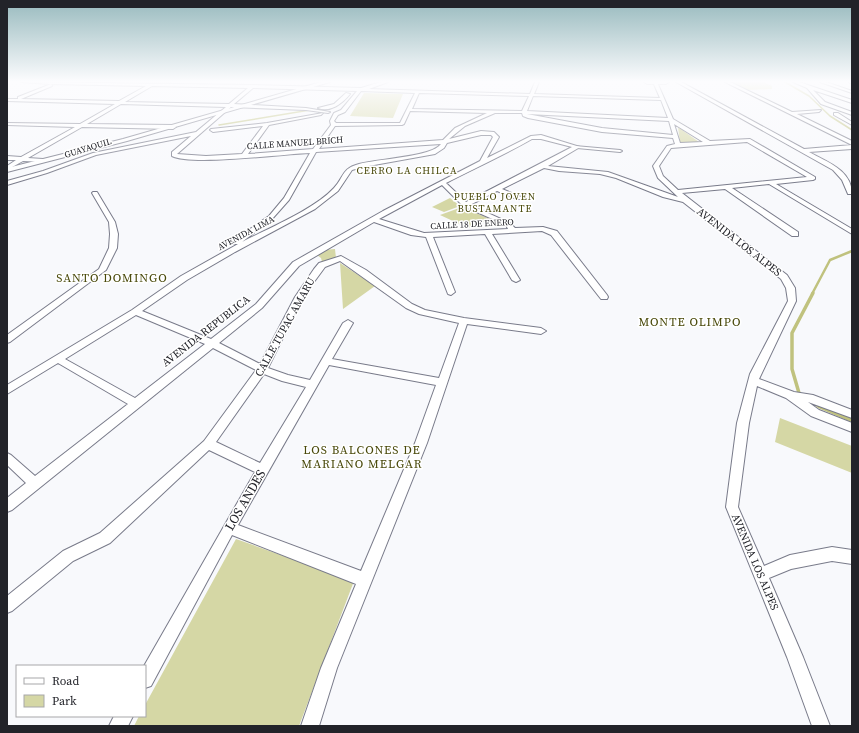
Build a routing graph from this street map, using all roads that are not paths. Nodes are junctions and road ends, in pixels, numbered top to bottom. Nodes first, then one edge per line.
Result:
1 (98, 116) edge
2 (211, 116) edge
3 (216, 116) edge
4 (307, 116) edge
5 (335, 116) edge
6 (405, 116) edge
7 (484, 116) edge
8 (526, 116) edge
9 (601, 116) edge
10 (670, 116) edge
11 (740, 116) edge
12 (795, 116) edge
13 (840, 116) edge
14 (671, 120) junction
15 (7, 124) edge
16 (267, 124) junction
17 (852, 124) edge
18 (83, 125) junction
19 (334, 125) junction
20 (173, 127) junction
21 (213, 130) dead end
22 (198, 132) junction
23 (675, 137) junction
24 (125, 140) junction
25 (444, 142) junction
26 (710, 143) junction
27 (852, 143) edge
28 (677, 145) junction
29 (577, 147) junction
30 (852, 147) edge
31 (314, 151) junction
32 (620, 151) dead end
33 (803, 151) junction
34 (101, 152) junction
35 (243, 156) junction
36 (7, 158) edge
37 (22, 159) junction
38 (43, 161) junction
39 (482, 162) junction
40 (543, 166) junction
41 (7, 169) edge
42 (442, 182) junction
43 (7, 183) edge
44 (771, 183) junction
45 (726, 187) junction
46 (497, 189) junction
47 (676, 192) junction
48 (850, 193) dead end
49 (95, 194) dead end
50 (519, 198) dead end
51 (685, 200) junction
52 (465, 205) junction
53 (373, 219) junction
54 (514, 231) junction
55 (487, 232) junction
56 (852, 232) edge
57 (795, 234) dead end
58 (429, 235) junction
59 (339, 249) junction
60 (184, 278) junction
61 (516, 280) dead end
62 (451, 292) dead end
63 (604, 297) dead end
64 (135, 312) junction
65 (464, 321) junction
66 (348, 323) dead end
67 (541, 331) dead end
68 (7, 340) edge
69 (211, 344) junction
70 (58, 359) junction
71 (326, 361) junction
72 (262, 370) junction
73 (754, 381) junction
74 (442, 382) junction
75 (312, 384) junction
76 (7, 390) edge
77 (794, 396) junction
78 (135, 403) junction
79 (852, 414) edge
80 (852, 428) edge
81 (208, 444) junction
82 (7, 458) edge
83 (262, 470) junction
84 (35, 484) junction
85 (7, 506) edge
86 (229, 528) junction
87 (852, 558) edge
88 (760, 575) junction
89 (365, 580) junction
90 (7, 606) edge
91 (146, 678) edge
92 (123, 717) edge
93 (118, 726) edge
94 (310, 726) edge
95 (821, 726) edge

1 - 18 street
2 - 20 street
3 - 22 street
4 - 16 street
5 - 19 street
6 - 19 street
7 - 25 street, AVENIDA LIMA
8 - 23 street
9 - 14 street
10 - 14 street
11 - 33 street
12 - 27 street
13 - 17 street
14 - 23 street
14 - 26 street
15 - 18 street
16 - 21 street
16 - 35 street
18 - 20 street
18 - 37 street
19 - 31 street
20 - 24 street
22 - 34 street, GUAYAQUIL
22 - 35 street, CALLE MANUEL BRICH
23 - 28 street
24 - 34 street
24 - 38 street
25 - 31 street, CALLE MANUEL BRICH
25 - 39 street
25 - 60 street, AVENIDA LIMA
26 - 28 street
26 - 44 street
28 - 47 street, AVENIDA LOS ALPES
29 - 32 street
29 - 39 street, AVENIDA REPUBLICA
29 - 40 street
30 - 33 street
31 - 35 street, CALLE MANUEL BRICH
31 - 60 street
33 - 48 street
34 - 43 street, GUAYAQUIL
36 - 37 street
37 - 38 street
37 - 41 street
38 - 41 street
39 - 42 street, AVENIDA REPUBLICA
40 - 46 street
40 - 51 street
42 - 52 street
42 - 53 street, AVENIDA REPUBLICA
44 - 45 street
44 - 56 street
45 - 47 street
45 - 57 street
46 - 50 street
46 - 52 street
47 - 51 street, AVENIDA LOS ALPES
49 - 68 street
51 - 73 street, AVENIDA LOS ALPES
52 - 54 street
53 - 58 street, CALLE 18 DE ENERO
53 - 59 street, AVENIDA REPUBLICA
54 - 55 street, CALLE 18 DE ENERO
54 - 63 street, CALLE 18 DE ENERO
55 - 58 street, CALLE 18 DE ENERO
55 - 61 street
58 - 62 street
59 - 65 street
59 - 69 street, AVENIDA REPUBLICA
59 - 72 street, CALLE TUPAC AMARU
60 - 64 street, AVENIDA LIMA
64 - 69 street
64 - 70 street, AVENIDA LIMA
65 - 67 street
65 - 74 street
66 - 71 street, LOS ANDES
69 - 72 street
69 - 78 street, AVENIDA REPUBLICA
70 - 76 street, AVENIDA LIMA
70 - 78 street
71 - 74 street
71 - 75 street, LOS ANDES
72 - 75 street
72 - 81 street, CALLE TUPAC AMARU
73 - 77 street
73 - 88 street, AVENIDA LOS ALPES
74 - 89 street
75 - 83 street, LOS ANDES
77 - 79 street
77 - 80 street
78 - 84 street, AVENIDA REPUBLICA
81 - 83 street
81 - 90 street, CALLE TUPAC AMARU
82 - 84 street
83 - 86 street, LOS ANDES
84 - 85 street, AVENIDA REPUBLICA
86 - 89 street
86 - 91 street, LOS ANDES
87 - 88 street
88 - 95 street, AVENIDA LOS ALPES
89 - 94 street
92 - 93 street

